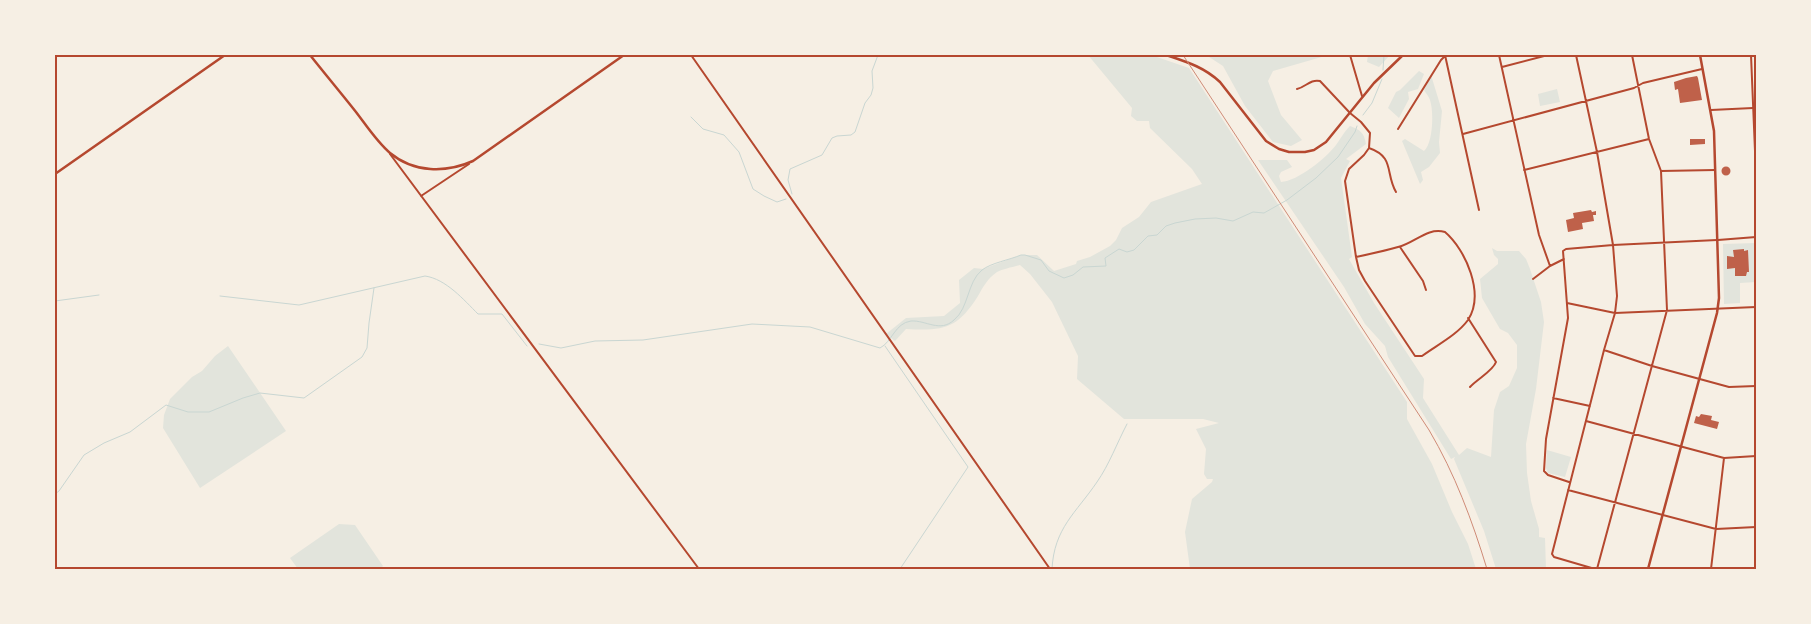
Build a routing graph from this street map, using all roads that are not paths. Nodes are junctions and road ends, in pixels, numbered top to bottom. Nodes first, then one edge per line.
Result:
1 (225, 55) edge
2 (310, 55) edge
3 (624, 55) edge
4 (691, 55) edge
5 (1166, 55) edge
6 (1350, 55) edge
7 (1404, 55) edge
8 (1453, 55) edge
9 (1499, 55) edge
10 (1548, 55) edge
11 (1576, 55) edge
12 (1632, 55) edge
13 (1700, 55) edge
14 (1751, 55) edge
15 (1445, 56) edge
16 (1502, 67) junction
17 (1702, 69) junction
18 (1638, 85) junction
19 (1296, 88) dead end
20 (1362, 97) junction
21 (1586, 101) junction
22 (1753, 108) junction
23 (1711, 110) junction
24 (1350, 113) junction
25 (1514, 119) junction
26 (1398, 129) dead end
27 (1463, 134) junction
28 (1650, 139) junction
29 (1369, 148) junction
30 (389, 152) junction
31 (1597, 152) junction
32 (473, 161) junction
33 (1524, 170) junction
34 (1661, 170) junction
35 (1715, 170) junction
36 (55, 174) edge
37 (1756, 175) edge
38 (1396, 192) dead end
39 (421, 196) junction
40 (1479, 210) dead end
41 (1756, 237) edge
42 (1718, 240) junction
43 (1664, 242) junction
44 (1613, 245) junction
45 (1400, 247) junction
46 (1356, 257) junction
47 (1564, 259) junction
48 (1550, 266) junction
49 (1533, 278) dead end
50 (1426, 290) dead end
51 (1567, 303) junction
52 (1756, 307) edge
53 (1718, 308) junction
54 (1667, 310) junction
55 (1615, 313) junction
56 (1468, 318) junction
57 (1604, 350) junction
58 (1652, 366) junction
59 (1700, 378) junction
60 (1756, 386) edge
61 (1470, 387) dead end
62 (1553, 398) junction
63 (1590, 406) junction
64 (1585, 421) junction
65 (1634, 434) junction
66 (1681, 447) junction
67 (1756, 456) edge
68 (1724, 458) junction
69 (1570, 482) junction
70 (1568, 490) junction
71 (1614, 502) junction
72 (1663, 515) junction
73 (1756, 527) edge
74 (1716, 529) junction
75 (699, 569) edge
76 (1050, 569) edge
77 (1596, 569) edge
78 (1648, 569) edge
79 (1711, 569) edge

1 - 36 main road
2 - 30 main road
3 - 32 main road
4 - 76 street
5 - 24 main road
6 - 20 street
7 - 20 main road
8 - 15 street
9 - 16 street
10 - 16 street
11 - 21 street
12 - 18 street
13 - 17 main road
14 - 22 street
15 - 26 street
15 - 27 street
16 - 25 street
17 - 18 street
17 - 23 main road
18 - 21 street
18 - 28 street
19 - 24 street
20 - 24 main road
21 - 25 street
21 - 31 street
22 - 23 street
22 - 37 street
23 - 35 main road
24 - 29 street
25 - 27 street
25 - 33 street
27 - 40 street
28 - 31 street
28 - 34 street
29 - 38 street
29 - 46 street
30 - 32 main road
30 - 39 street
31 - 33 street
31 - 44 street
32 - 39 street
33 - 48 street
34 - 35 street
34 - 43 street
35 - 42 main road
39 - 75 street
41 - 42 street
42 - 43 street
42 - 53 main road
43 - 44 street
43 - 54 street
44 - 47 street
44 - 55 street
45 - 46 street
45 - 50 street
45 - 56 street
46 - 56 street
47 - 48 street
47 - 51 street
48 - 49 street
51 - 55 street
51 - 62 street
52 - 53 street
53 - 54 street
53 - 59 main road
54 - 55 street
54 - 58 street
55 - 57 street
56 - 61 street
57 - 58 street
57 - 63 street
58 - 59 street
58 - 65 street
59 - 60 street
59 - 66 main road
62 - 63 street
62 - 69 street
63 - 64 street
64 - 65 street
64 - 69 street
65 - 66 street
65 - 71 street
66 - 68 street
66 - 72 main road
67 - 68 street
68 - 74 street
69 - 70 street
70 - 71 street
70 - 77 street
71 - 72 street
71 - 77 street
72 - 74 street
72 - 78 main road
73 - 74 street
74 - 79 street

